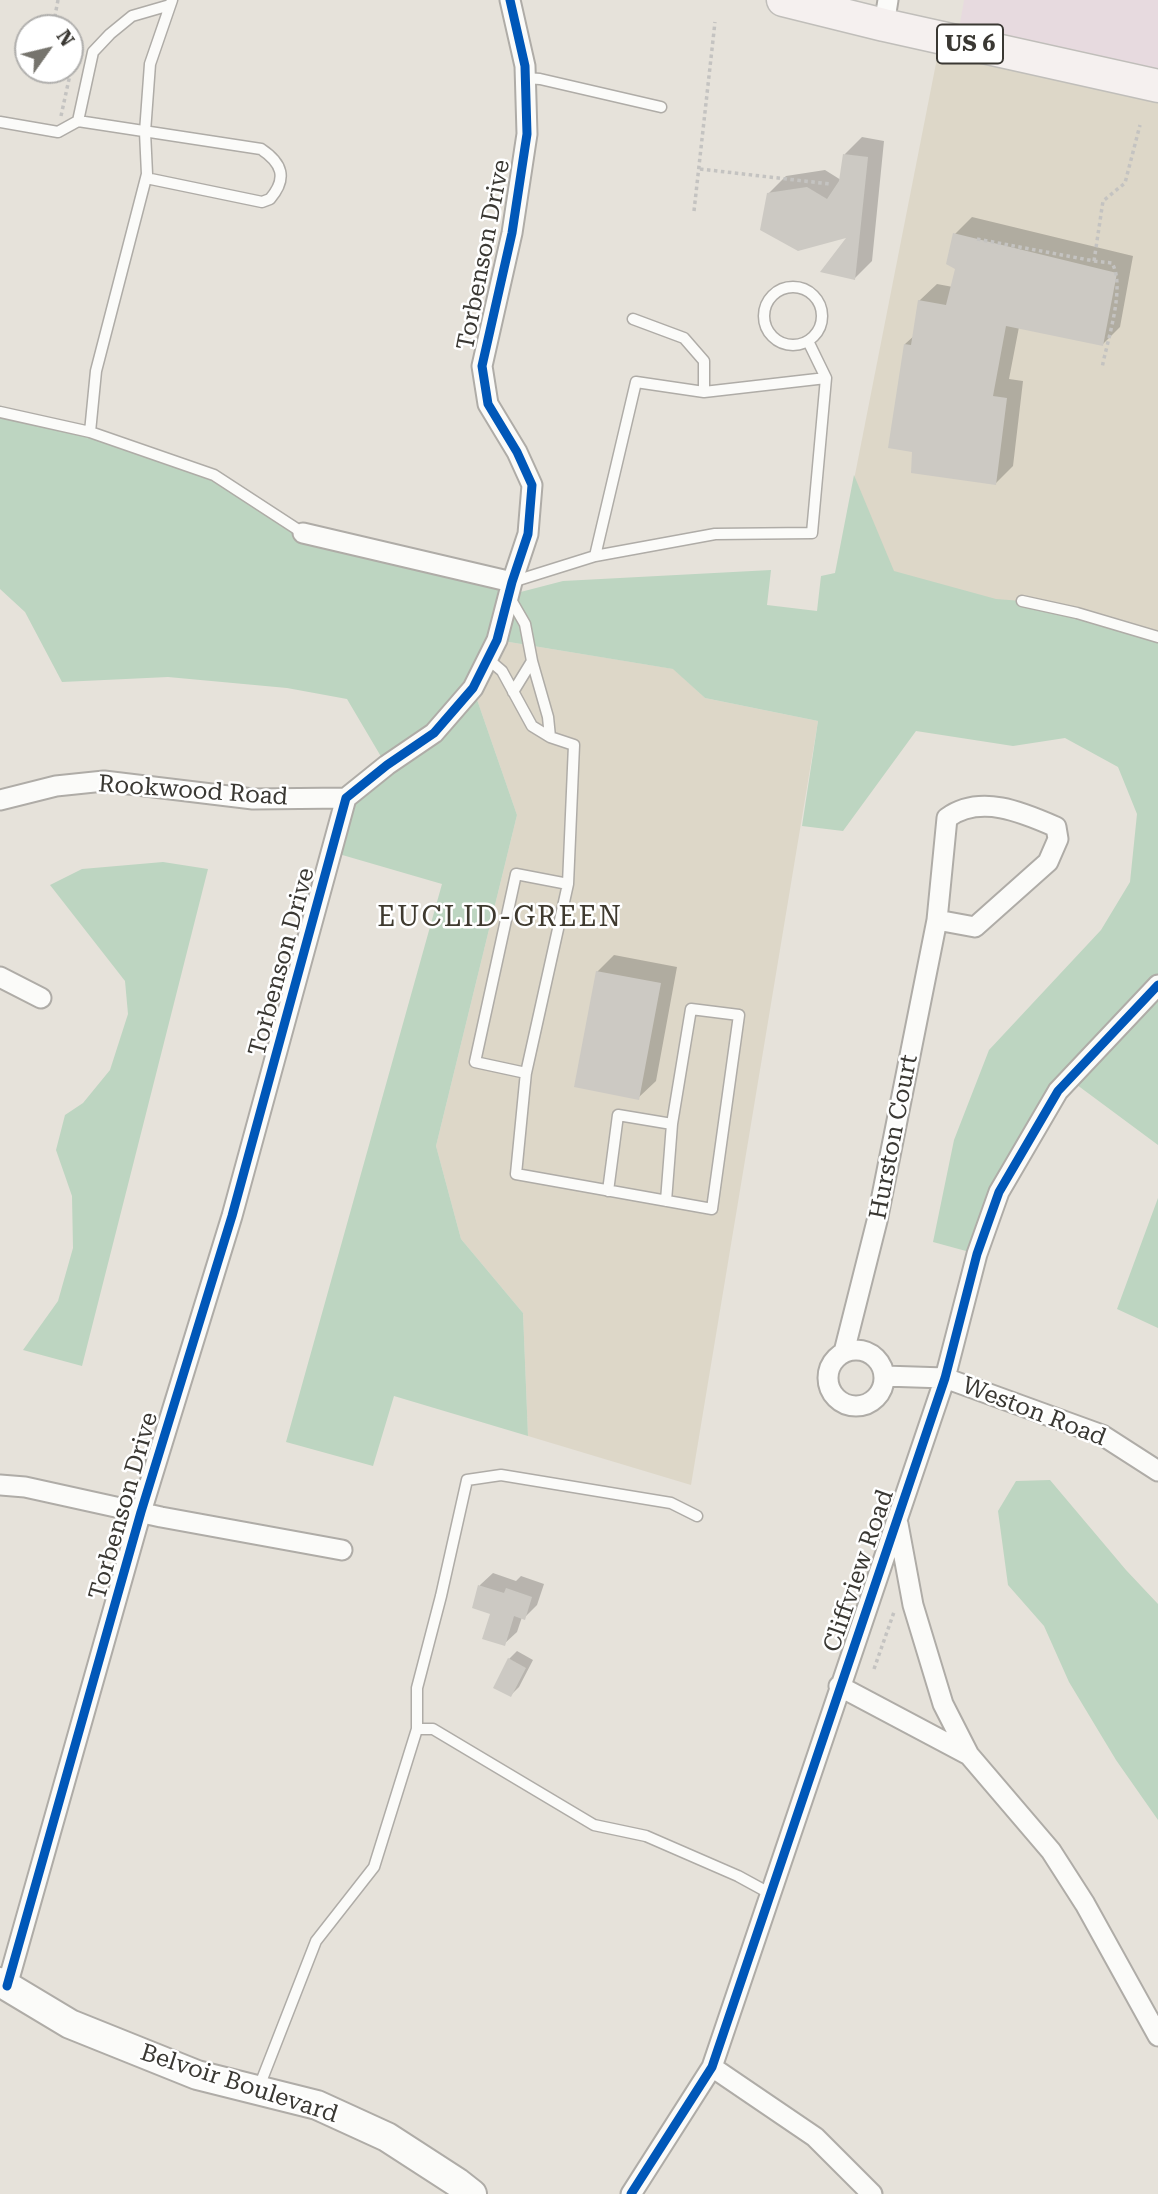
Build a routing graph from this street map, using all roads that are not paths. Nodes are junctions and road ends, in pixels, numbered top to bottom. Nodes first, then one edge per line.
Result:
1 (510, 0) edge
2 (783, 0) edge
3 (171, 2) edge
4 (886, 12) edge
5 (525, 78) junction
6 (1158, 86) edge
7 (661, 107) dead end
8 (78, 121) junction
9 (0, 122) edge
10 (145, 132) junction
11 (146, 178) junction
12 (633, 320) dead end
13 (808, 341) junction
14 (826, 378) junction
15 (704, 392) junction
16 (0, 412) edge
17 (90, 432) junction
18 (303, 533) joint
19 (596, 556) junction
20 (510, 589) junction
21 (1022, 601) dead end
22 (1158, 638) edge
23 (488, 659) junction
24 (532, 661) junction
25 (513, 692) junction
26 (550, 737) junction
27 (346, 798) junction
28 (0, 800) edge
29 (568, 884) junction
30 (937, 920) junction
31 (0, 977) edge
32 (1158, 985) edge
33 (41, 998) dead end
34 (526, 1072) junction
35 (672, 1124) junction
36 (608, 1191) junction
37 (666, 1201) junction
38 (844, 1352) junction
39 (884, 1376) junction
40 (945, 1378) junction
41 (1158, 1471) edge
42 (0, 1485) edge
43 (141, 1512) junction
44 (697, 1516) dead end
45 (898, 1523) junction
46 (342, 1550) dead end
47 (839, 1686) junction
48 (417, 1729) junction
49 (969, 1755) junction
50 (771, 1894) junction
51 (3, 1984) edge
52 (1158, 2036) edge
53 (712, 2067) junction
54 (258, 2091) junction
55 (472, 2194) edge
56 (631, 2194) edge
57 (872, 2194) edge

1 - 5 street, Torbenson Drive
2 - 4 main road, US 6
3 - 8 lane
3 - 10 lane
4 - 6 main road, US 6
5 - 7 lane
5 - 20 street, Torbenson Drive
8 - 9 lane
8 - 10 lane
10 - 11 lane
10 - 11 lane
11 - 17 lane
12 - 15 lane
13 - 13 lane
13 - 14 lane
14 - 15 lane
14 - 19 lane
15 - 19 lane
16 - 17 lane
17 - 18 lane
18 - 20 street
19 - 20 lane
20 - 23 street, Torbenson Drive
20 - 24 lane
21 - 22 lane
23 - 25 lane
23 - 27 street, Torbenson Drive
24 - 25 lane
24 - 26 lane
25 - 26 lane
26 - 29 lane
27 - 28 street, Rookwood Road
27 - 43 street, Torbenson Drive
29 - 34 lane
29 - 34 lane
30 - 30 street, Hurston Court
30 - 38 street, Hurston Court
31 - 33 street
32 - 40 street, Cliffview Road
34 - 36 lane
35 - 36 lane
35 - 37 lane
35 - 37 lane
36 - 37 lane
38 - 39 street
38 - 39 street, Hurston Court
39 - 40 street
40 - 41 street, Weston Road
40 - 45 street, Cliffview Road
42 - 43 street
43 - 46 street
43 - 51 street, Torbenson Drive
44 - 48 lane
45 - 47 street, Cliffview Road
45 - 49 street
47 - 49 street
47 - 50 street, Cliffview Road
48 - 50 lane
48 - 54 lane
49 - 52 street
50 - 53 street, Cliffview Road
51 - 54 street, Belvoir Boulevard
53 - 56 street, Cliffview Road
53 - 57 street
54 - 55 street, Belvoir Boulevard

